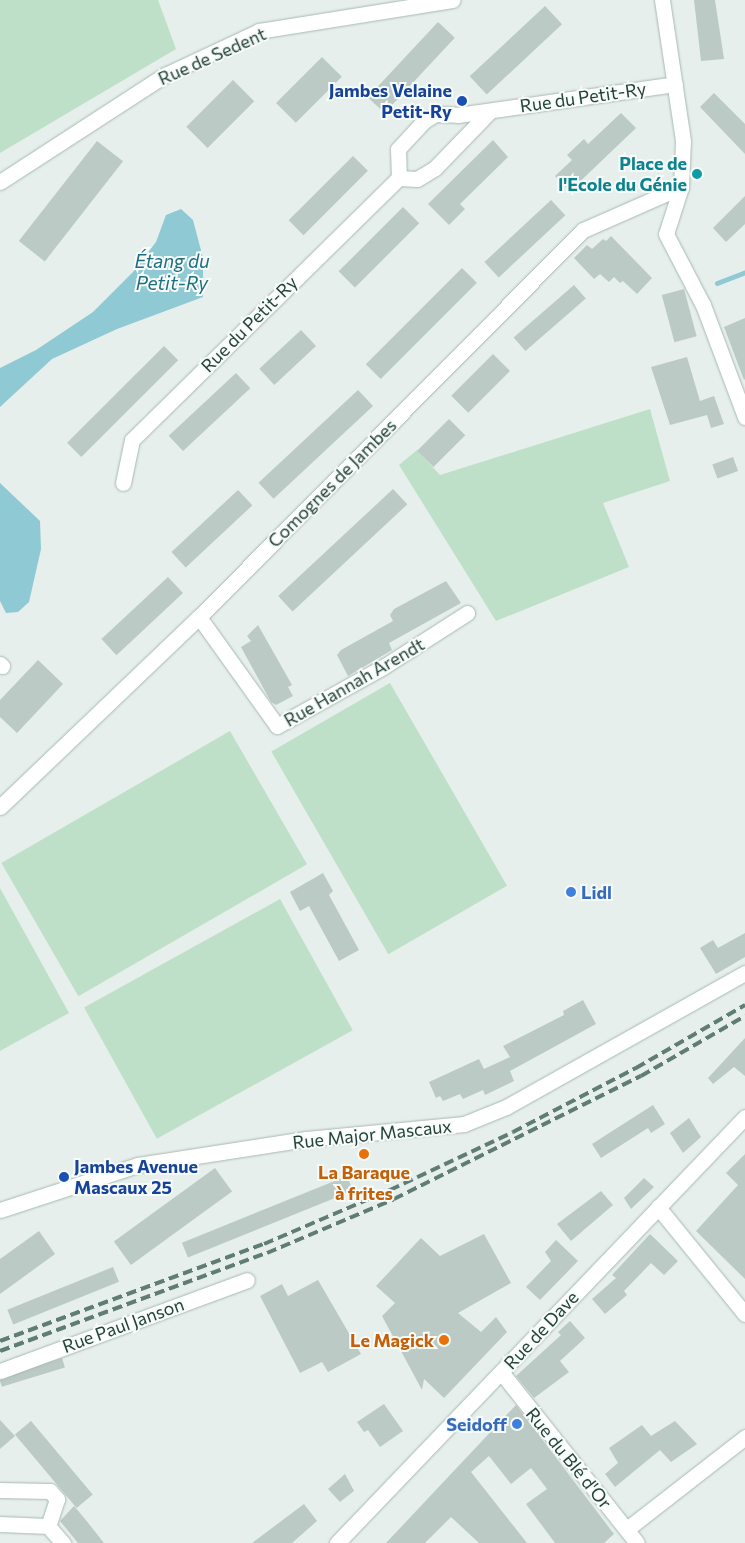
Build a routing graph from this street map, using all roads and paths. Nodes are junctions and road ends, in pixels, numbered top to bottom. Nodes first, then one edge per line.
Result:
1 (452, 0) edge
2 (662, 0) edge
3 (675, 84) junction
4 (490, 110) junction
5 (399, 178) junction
6 (0, 182) edge
7 (681, 187) junction
8 (745, 417) edge
9 (123, 483) dead end
10 (467, 613) dead end
11 (199, 617) junction
12 (0, 807) edge
13 (745, 973) edge
14 (745, 1117) edge
15 (658, 1207) junction
16 (0, 1210) edge
17 (247, 1280) dead end
18 (745, 1314) edge
19 (0, 1371) edge
20 (501, 1372) junction
21 (745, 1437) edge
22 (0, 1490) edge
23 (0, 1524) edge
24 (48, 1526) junction
25 (627, 1530) junction
26 (63, 1543) edge
27 (337, 1543) edge
28 (637, 1543) edge

1 - 6 street, Rue de Sedent
2 - 3 street
3 - 4 street, Rue du Petit-Ry
3 - 7 street
4 - 5 street
4 - 5 street, Rue du Petit-Ry
5 - 9 street, Rue du Petit-Ry
7 - 8 street
7 - 11 street, Comognes de Jambes
10 - 11 street, Rue Hannah Arendt
11 - 12 street, Comognes de Jambes
13 - 16 street, Rue Major Mascaux
14 - 15 street, Rue de Dave
15 - 18 street
15 - 20 street, Rue de Dave
17 - 19 street, Rue Paul Janson
20 - 25 street, Rue du Blé d'Or
20 - 27 street, Rue de Dave
21 - 25 street
22 - 24 street
23 - 24 street
24 - 26 street
25 - 28 street, Rue du Blé d'Or

